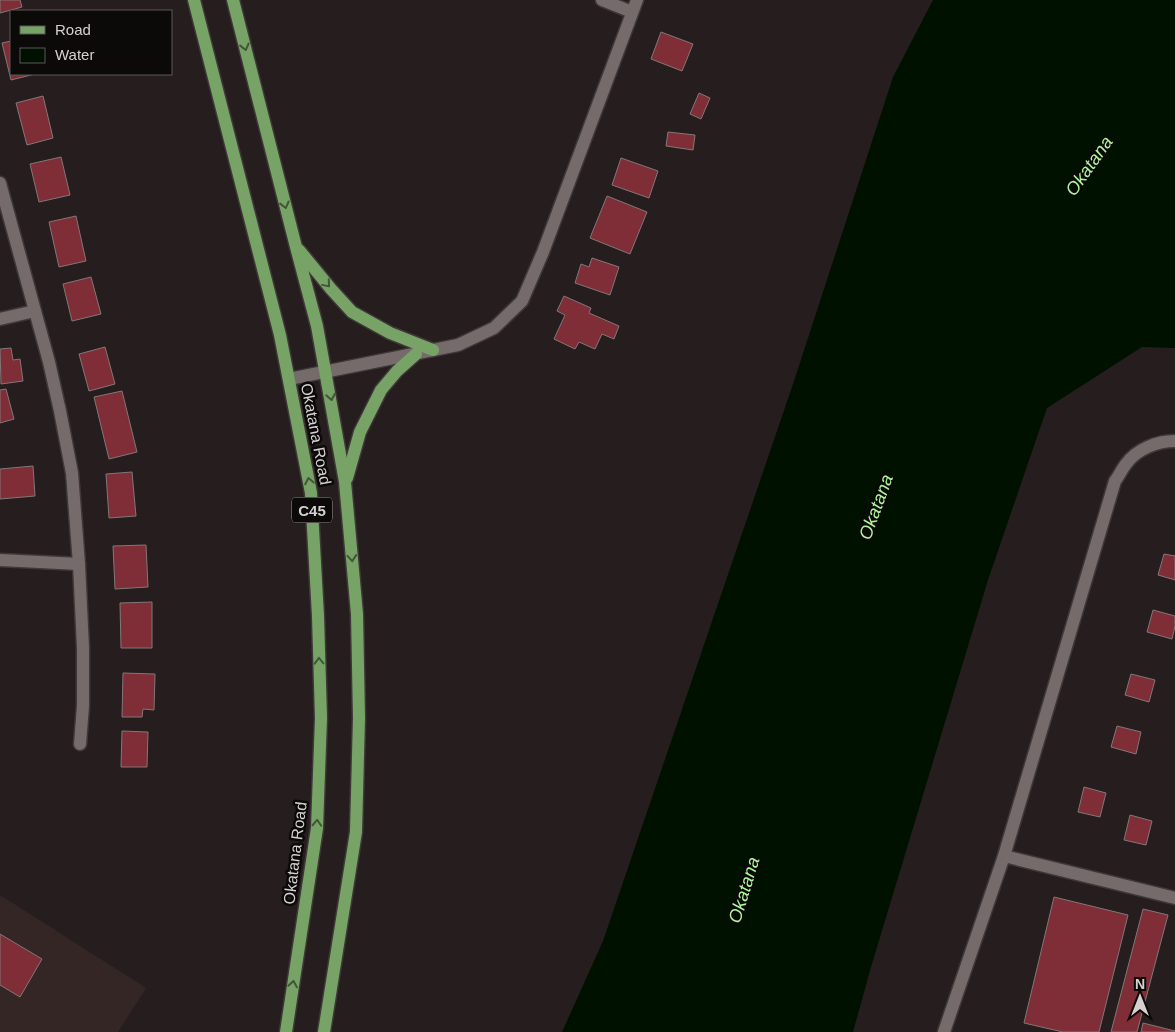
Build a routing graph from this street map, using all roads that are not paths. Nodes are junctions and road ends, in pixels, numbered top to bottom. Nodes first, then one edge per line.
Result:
1 (194, 0) edge
2 (233, 0) edge
3 (602, 0) edge
4 (637, 0) edge
5 (632, 12) junction
6 (0, 183) edge
7 (296, 247) junction
8 (35, 310) junction
9 (0, 318) edge
10 (433, 350) junction
11 (416, 354) junction
12 (326, 371) junction
13 (289, 379) junction
14 (1175, 441) edge
15 (345, 482) junction
16 (0, 560) edge
17 (79, 564) junction
18 (80, 744) dead end
19 (1004, 856) junction
20 (1175, 898) edge
21 (286, 1032) edge
22 (324, 1032) edge
23 (944, 1032) edge

1 - 13 main road, Okatana Road / C45
2 -> 7 main road, Okatana Road / C45
3 - 5 street
4 - 5 street
5 - 10 street
6 - 8 street
7 -> 10 main road
7 - 12 main road, Okatana Road / C45
8 - 9 street
8 - 17 street
10 - 11 street
11 - 12 street
11 - 15 main road
12 - 13 street
12 -> 15 main road, Okatana Road / C45
21 -> 13 main road, Okatana Road / C45
14 - 19 street
15 -> 22 main road, Okatana Road / C45
16 - 17 street
17 - 18 street
19 - 20 street
19 - 23 street

